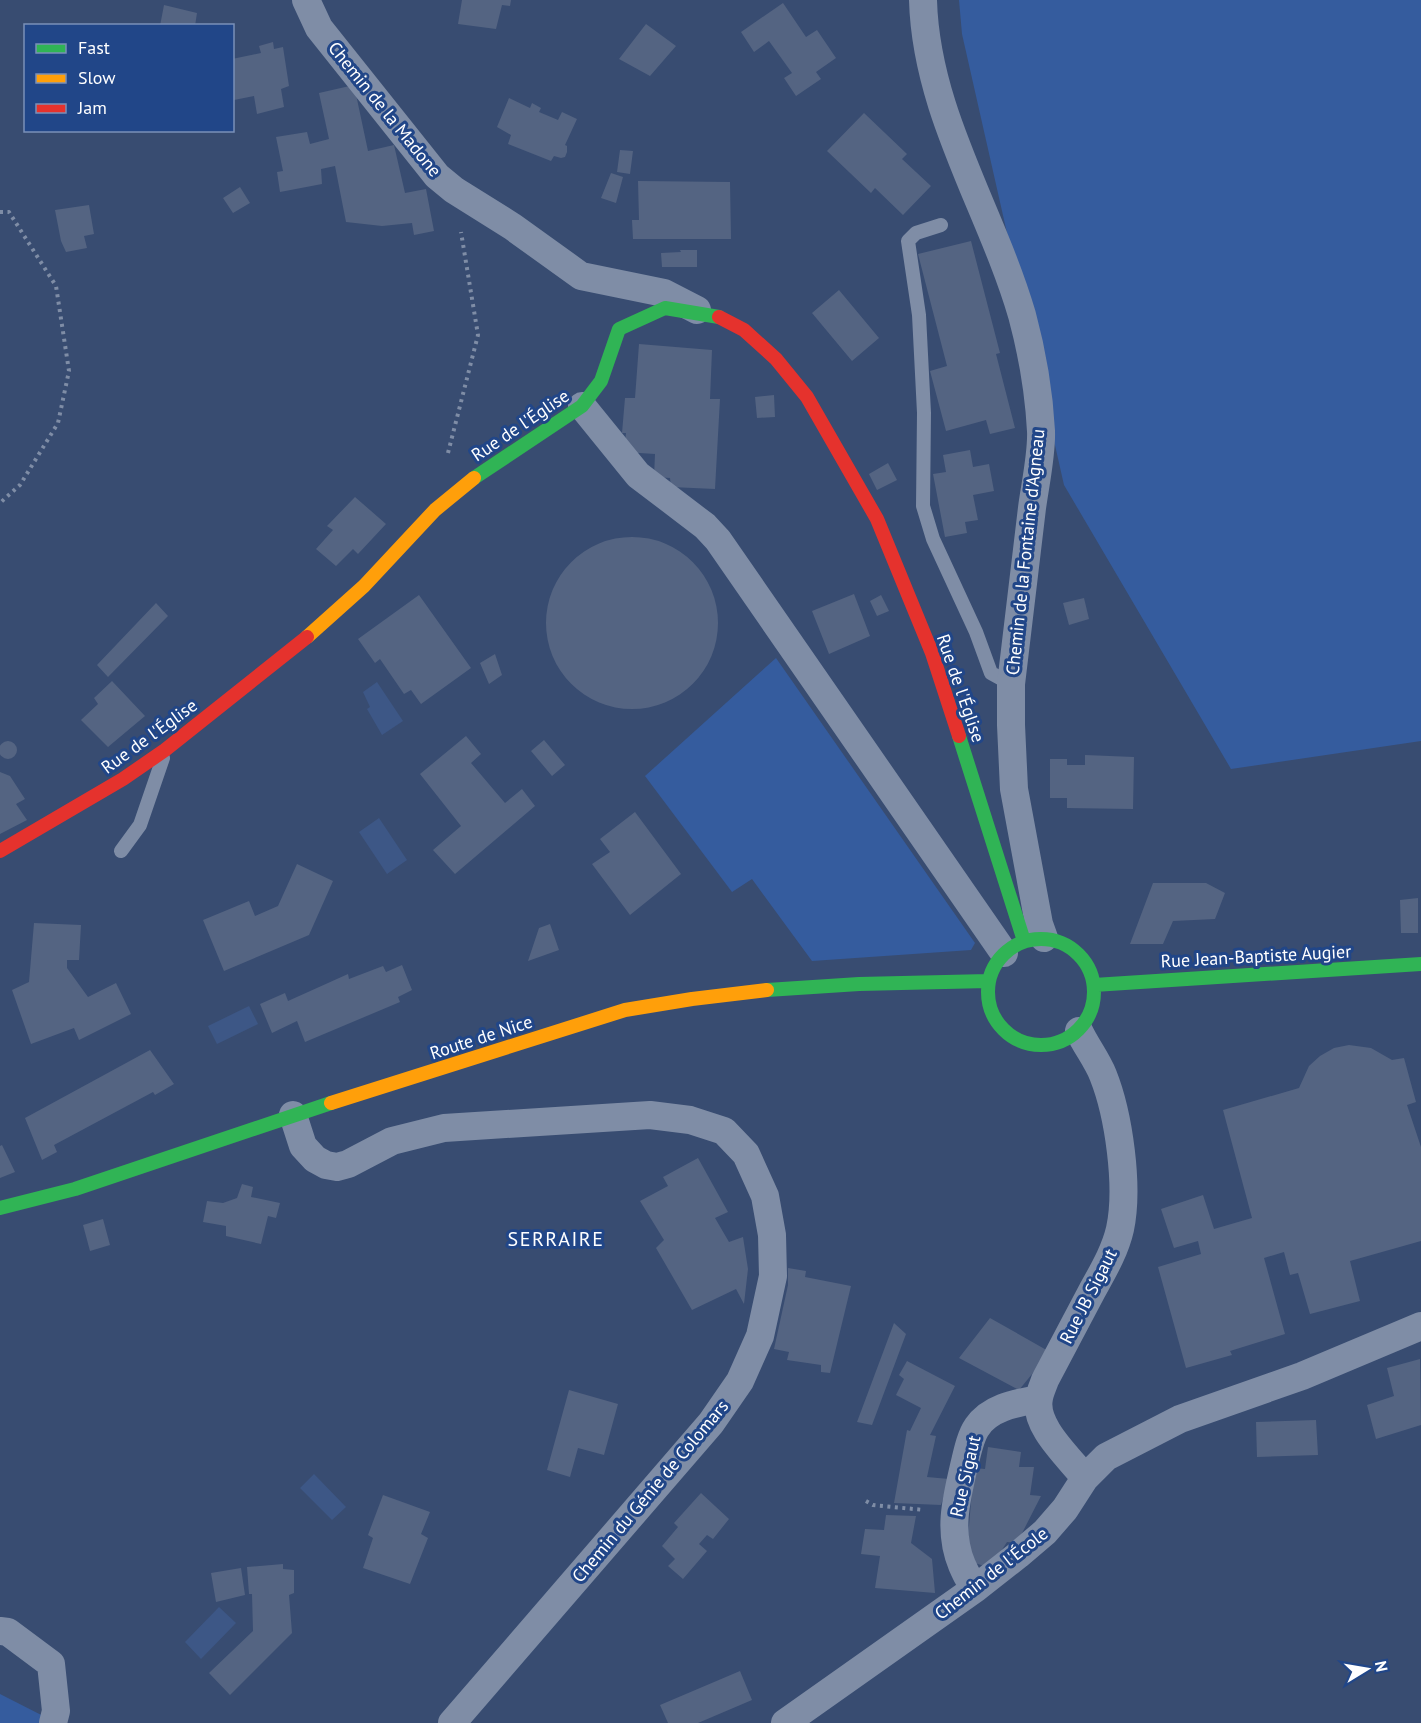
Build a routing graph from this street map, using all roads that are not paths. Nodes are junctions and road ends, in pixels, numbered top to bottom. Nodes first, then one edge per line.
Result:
1 (306, 0) edge
2 (923, 0) edge
3 (941, 225) dead end
4 (701, 313) junction
5 (582, 406) junction
6 (1011, 684) junction
7 (165, 750) junction
8 (0, 851) edge
9 (121, 851) dead end
10 (1024, 944) junction
11 (1421, 964) edge
12 (988, 981) junction
13 (1094, 985) junction
14 (1079, 1031) junction
15 (293, 1115) junction
16 (0, 1208) edge
17 (1421, 1326) edge
18 (1038, 1399) junction
19 (1085, 1478) junction
20 (976, 1588) junction
21 (0, 1631) edge
22 (53, 1723) edge
23 (452, 1723) edge
24 (785, 1723) edge

1 - 4 street, Chemin de la Madone
2 - 6 street, Chemin de la Fontaine d'Agneau
3 - 6 lane
4 - 5 main road, Rue de l'Église
4 - 10 main road, Rue de l'Église
5 - 7 main road, Rue de l'Église
5 - 10 street
6 - 10 street, Chemin de la Fontaine d'Agneau
7 - 8 main road, Rue de l'Église
7 - 9 lane
10 - 12 main road
10 - 13 main road
11 - 13 main road, Rue Jean-Baptiste Augier
12 - 14 main road
12 - 15 main road, Route de Nice
13 - 14 main road
14 - 18 street, Rue JB Sigaut
15 - 16 main road, Route de Nice
15 - 23 street, Chemin du Génie de Colomars
17 - 19 street, Chemin de l'École
18 - 19 street
18 - 20 street, Rue Sigaut
19 - 20 street, Chemin de l'École
20 - 24 street, Chemin de l'École
21 - 22 street

